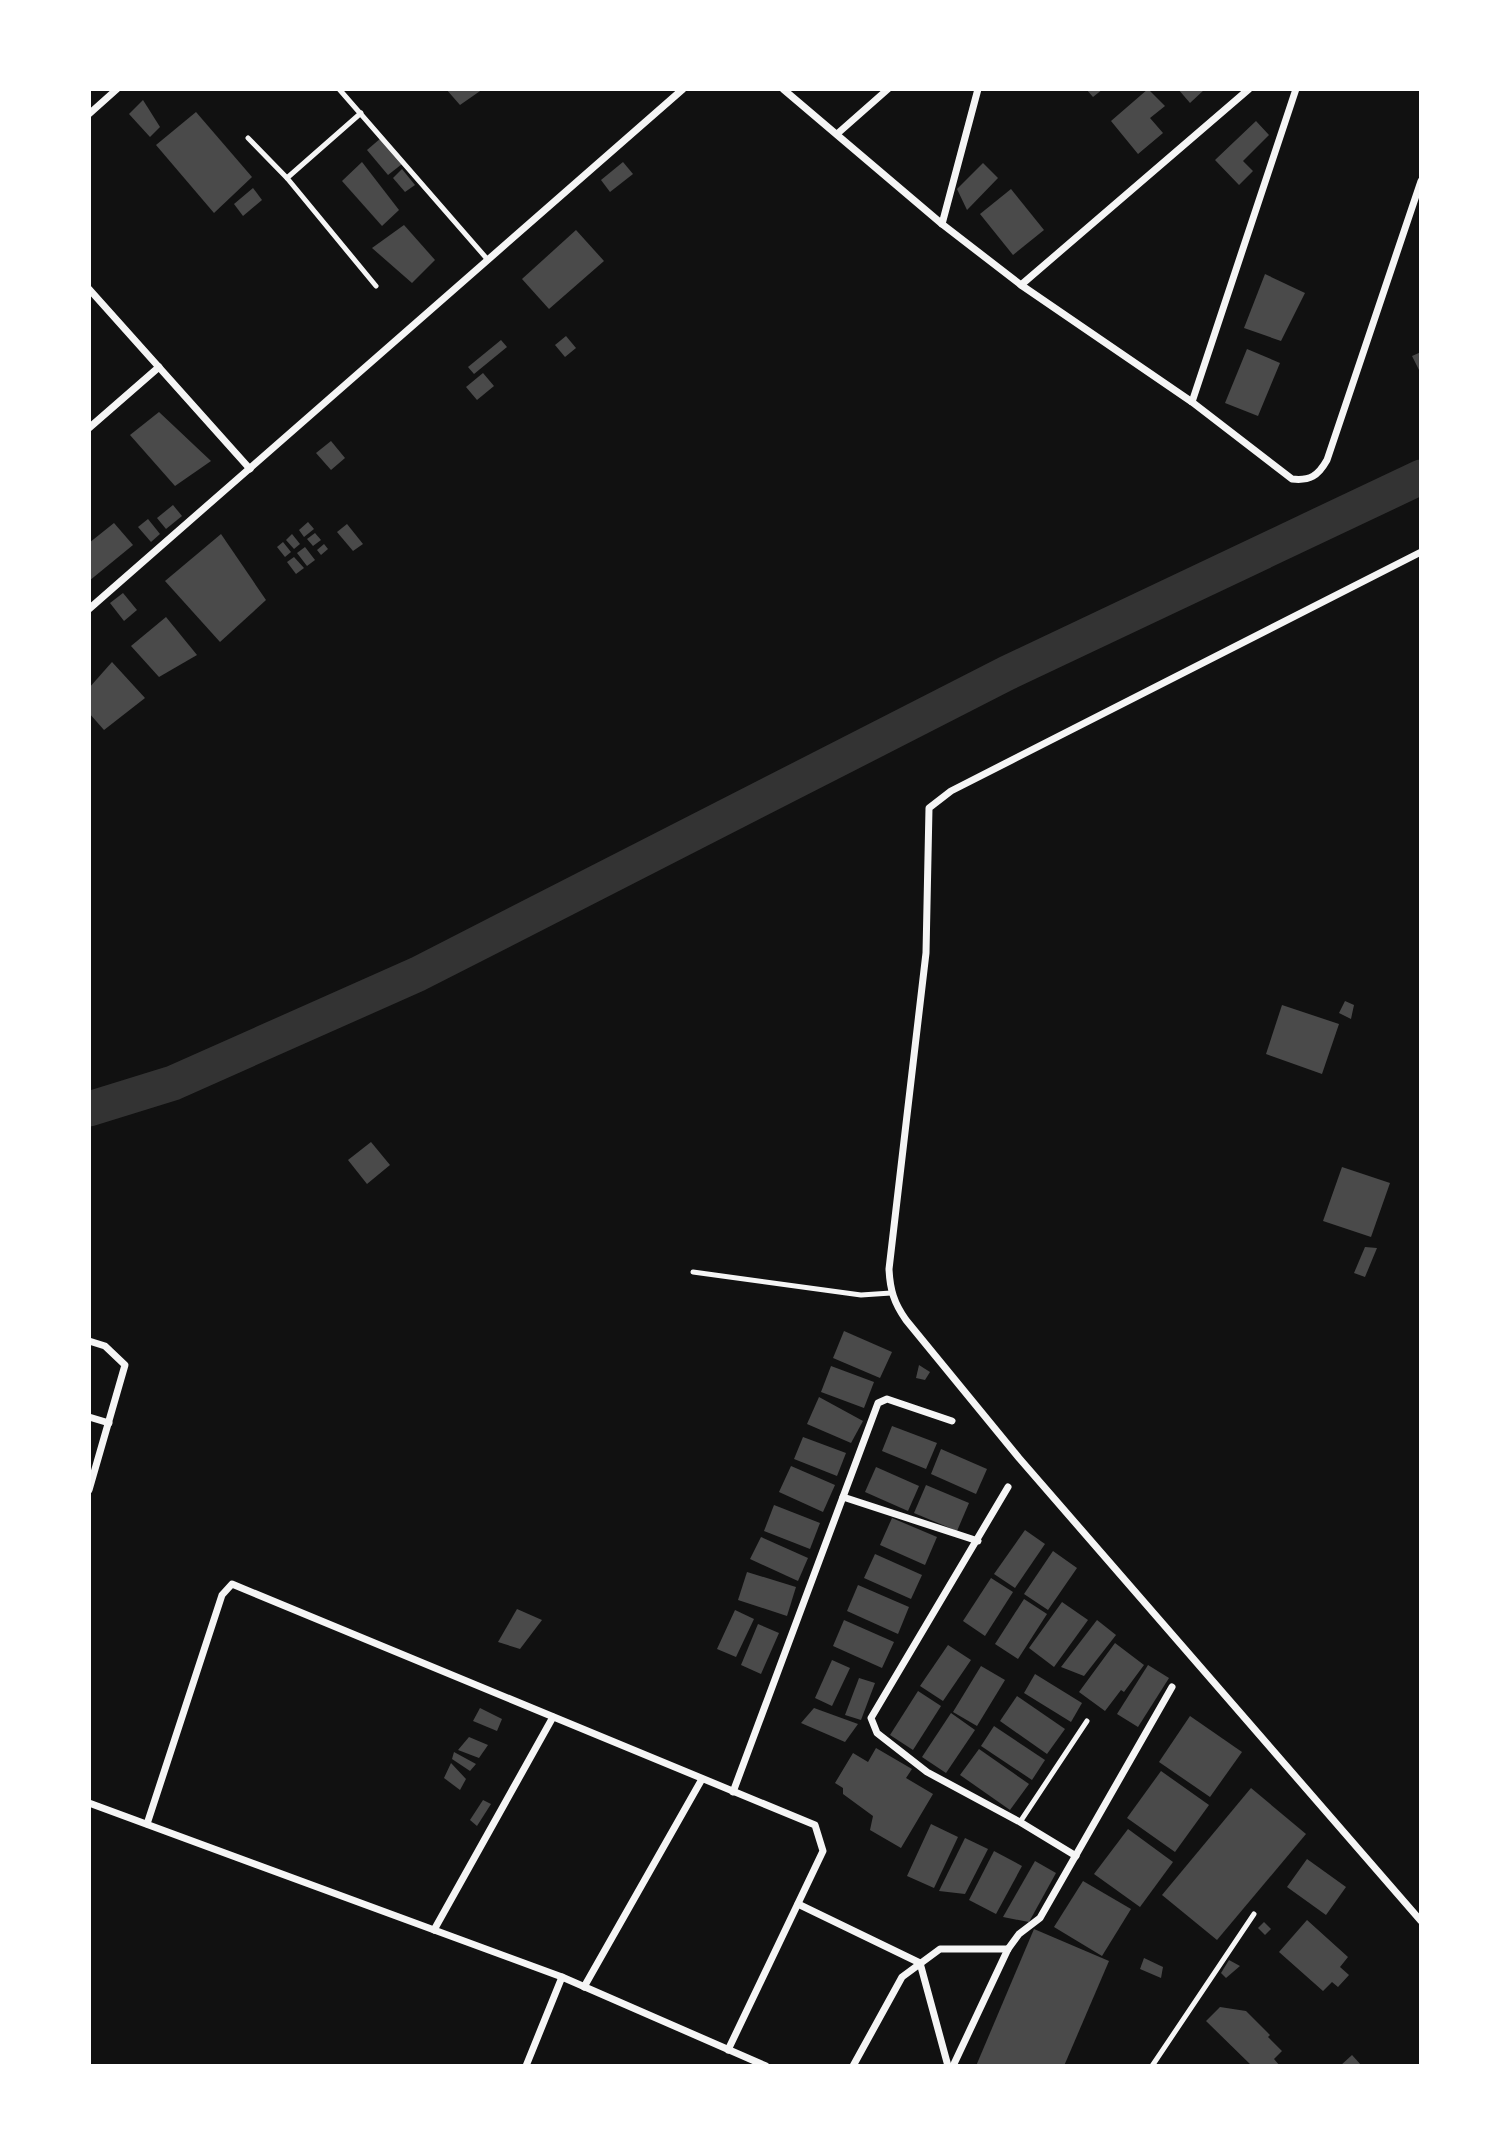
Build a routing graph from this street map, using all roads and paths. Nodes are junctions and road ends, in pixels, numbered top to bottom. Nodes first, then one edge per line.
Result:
1 (117, 89) edge
2 (339, 89) edge
3 (683, 89) edge
4 (783, 89) edge
5 (888, 89) edge
6 (978, 89) edge
7 (1249, 89) edge
8 (1296, 89) edge
9 (360, 113) junction
10 (89, 114) edge
11 (836, 134) junction
12 (248, 138) dead end
13 (287, 178) junction
14 (1421, 181) edge
15 (942, 224) junction
16 (488, 260) junction
17 (1021, 285) junction
18 (376, 286) dead end
19 (89, 289) edge
20 (159, 367) junction
21 (1192, 402) junction
22 (89, 428) edge
23 (250, 468) junction
24 (1421, 552) edge
25 (89, 609) edge
26 (693, 1272) dead end
27 (891, 1293) junction
28 (89, 1341) edge
29 (89, 1417) edge
30 (952, 1421) dead end
31 (109, 1423) junction
32 (1008, 1487) dead end
33 (89, 1490) edge
34 (843, 1497) junction
35 (978, 1541) junction
36 (1172, 1686) dead end
37 (553, 1717) junction
38 (1087, 1721) dead end
39 (702, 1779) junction
40 (733, 1791) junction
41 (89, 1803) edge
42 (1020, 1822) junction
43 (147, 1824) junction
44 (1076, 1856) junction
45 (798, 1904) junction
46 (1254, 1914) dead end
47 (1421, 1921) edge
48 (434, 1930) junction
49 (1008, 1949) junction
50 (920, 1963) junction
51 (562, 1977) junction
52 (584, 1987) junction
53 (728, 2050) junction
54 (526, 2066) edge
55 (766, 2066) edge
56 (853, 2066) edge
57 (948, 2066) edge
58 (953, 2066) edge
59 (1152, 2066) edge

1 - 10 street
2 - 9 lane
3 - 16 street
4 - 11 street
5 - 11 street
6 - 15 street
7 - 17 street
8 - 21 street
9 - 13 lane
9 - 16 lane
11 - 15 street
12 - 13 lane
13 - 18 lane
14 - 21 street
15 - 17 street
16 - 23 street
17 - 21 street
19 - 20 street
20 - 22 street
20 - 23 street
23 - 25 street
24 - 27 street
26 - 27 lane
27 - 47 street
28 - 31 street
29 - 31 street
30 - 34 street
31 - 33 street
32 - 35 street
34 - 35 street
34 - 40 street
35 - 42 street
36 - 44 street
37 - 39 street
37 - 43 street
37 - 48 street
38 - 42 lane
39 - 40 street
39 - 52 street
40 - 45 street
41 - 43 street
42 - 44 street
43 - 48 street
44 - 49 street
45 - 50 street
45 - 53 street
46 - 59 lane
48 - 51 street
49 - 50 street
49 - 58 street
50 - 56 street
50 - 57 street
51 - 52 street
51 - 54 street
52 - 53 street
53 - 55 street

